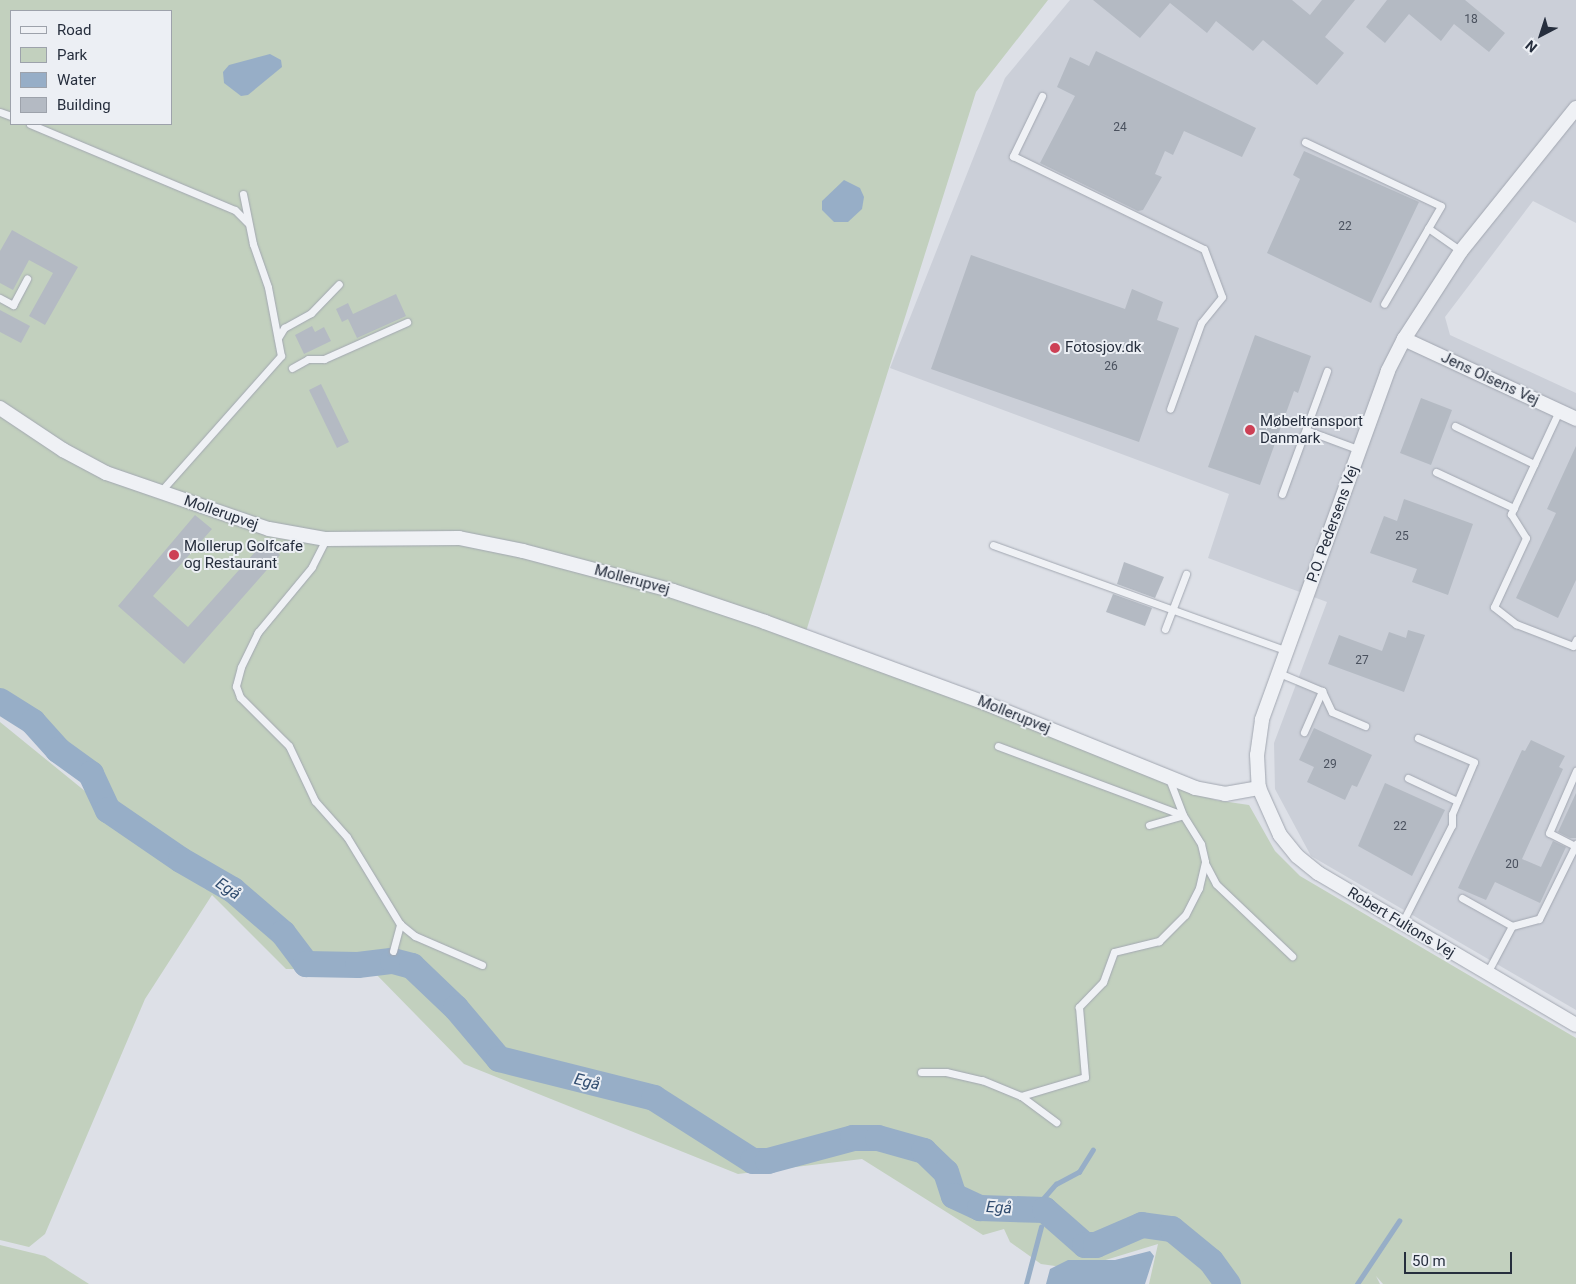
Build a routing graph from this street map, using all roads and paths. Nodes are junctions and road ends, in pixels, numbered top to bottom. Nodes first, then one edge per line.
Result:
1 (1042, 96) dead end
2 (1576, 108) edge
3 (32, 125) edge
4 (1305, 142) dead end
5 (243, 194) dead end
6 (249, 226) junction
7 (1428, 228) junction
8 (1461, 251) junction
9 (27, 280) dead end
10 (339, 284) dead end
11 (0, 298) edge
12 (1384, 304) dead end
13 (407, 322) dead end
14 (278, 338) junction
15 (1404, 339) junction
16 (292, 368) dead end
17 (1327, 371) dead end
18 (0, 408) edge
19 (1170, 409) dead end
20 (1559, 411) junction
21 (1576, 419) edge
22 (1455, 426) dead end
23 (1306, 430) junction
24 (1360, 450) junction
25 (1534, 464) junction
26 (1436, 472) dead end
27 (161, 492) junction
28 (1282, 494) dead end
29 (1514, 508) junction
30 (326, 539) junction
31 (993, 545) dead end
32 (1186, 574) dead end
33 (1172, 609) junction
34 (1164, 629) dead end
35 (1576, 640) edge
36 (1287, 650) junction
37 (1279, 673) junction
38 (1322, 691) junction
39 (1365, 726) dead end
40 (1304, 732) dead end
41 (1418, 738) dead end
42 (998, 746) dead end
43 (1576, 772) edge
44 (1169, 778) junction
45 (1408, 778) dead end
46 (1259, 788) junction
47 (1457, 801) junction
48 (1183, 815) junction
49 (1149, 825) dead end
50 (1575, 845) edge
51 (1205, 862) junction
52 (1462, 898) dead end
53 (400, 924) junction
54 (1402, 924) junction
55 (1512, 926) junction
56 (393, 951) dead end
57 (1292, 956) dead end
58 (482, 965) dead end
59 (1487, 973) junction
60 (1576, 1025) edge
61 (921, 1072) dead end
62 (1021, 1096) junction
63 (1056, 1122) dead end

1 - 19 lane
2 - 8 street, P.O. Pedersens Vej
3 - 6 lane
4 - 7 lane
5 - 6 lane
6 - 14 lane
7 - 8 lane
7 - 12 lane
8 - 15 street, P.O. Pedersens Vej
9 - 11 lane
10 - 14 lane
13 - 16 lane
14 - 27 lane
15 - 20 street, Jens Olsens Vej
15 - 24 street, P.O. Pedersens Vej
17 - 23 lane
18 - 27 street, Mollerupvej
20 - 21 street, Jens Olsens Vej
20 - 25 lane
22 - 25 lane
23 - 24 lane
23 - 28 lane
24 - 36 street, P.O. Pedersens Vej
25 - 29 lane
26 - 29 lane
27 - 30 street, Mollerupvej
29 - 35 lane
30 - 44 street, Mollerupvej
30 - 53 lane
31 - 33 lane
32 - 33 lane
33 - 34 lane
33 - 36 lane
36 - 37 street, P.O. Pedersens Vej
37 - 38 lane
37 - 46 street, P.O. Pedersens Vej
38 - 39 lane
38 - 40 lane
41 - 47 lane
42 - 48 lane
43 - 50 lane
44 - 46 street, Mollerupvej
44 - 48 lane
45 - 47 lane
46 - 54 street, Robert Fultons Vej
47 - 54 lane
48 - 49 lane
48 - 51 lane
50 - 55 lane
51 - 57 lane
51 - 62 lane
52 - 55 lane
53 - 56 lane
53 - 58 lane
54 - 59 street, Robert Fultons Vej
55 - 59 lane
59 - 60 street, Robert Fultons Vej
61 - 62 lane
62 - 63 lane

